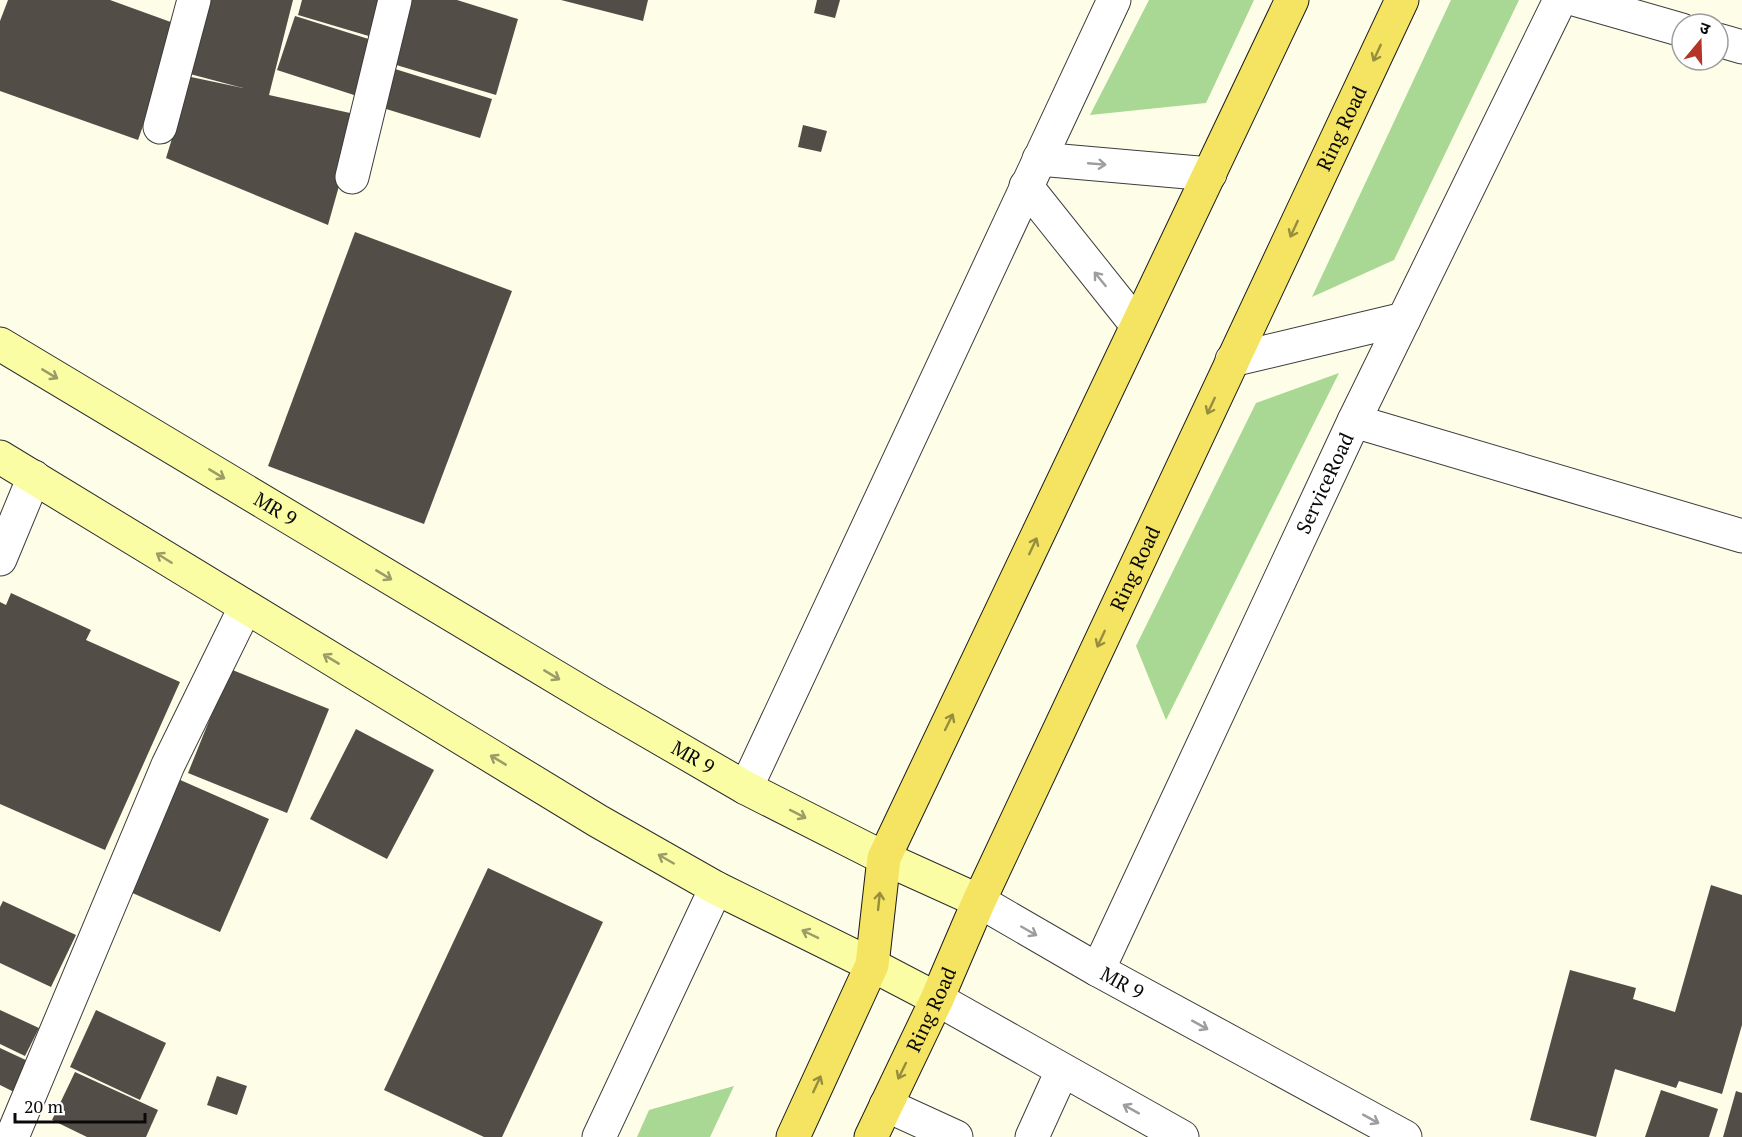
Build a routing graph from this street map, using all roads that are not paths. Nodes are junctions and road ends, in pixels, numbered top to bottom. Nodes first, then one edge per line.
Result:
1 (194, 0) edge
2 (395, 0) edge
3 (1114, 0) edge
4 (1292, 0) edge
5 (1402, 0) edge
6 (1560, 0) edge
7 (1577, 0) edge
8 (1670, 27) edge
9 (160, 127) dead end
10 (1033, 173) junction
11 (1210, 174) junction
12 (352, 177) dead end
13 (1404, 319) junction
14 (1136, 324) junction
15 (0, 344) edge
16 (1233, 360) junction
17 (1354, 421) junction
18 (0, 457) edge
19 (34, 477) junction
20 (1742, 536) edge
21 (0, 559) edge
22 (245, 608) junction
23 (746, 788) junction
24 (884, 858) junction
25 (716, 888) junction
26 (979, 901) junction
27 (872, 965) junction
28 (1098, 970) junction
29 (937, 999) junction
30 (1062, 1071) junction
31 (886, 1105) junction
32 (12, 1137) edge
33 (599, 1137) edge
34 (793, 1137) edge
35 (871, 1137) edge
36 (956, 1137) edge
37 (1032, 1137) edge
38 (1182, 1137) edge
39 (1405, 1137) edge

1 - 9 street
2 - 12 street
3 - 10 street
4 - 11 main road
5 -> 16 main road, Ring Road
6 - 13 street, ServiceRoad
7 - 8 street
10 -> 11 street
14 -> 10 street
10 - 23 street
11 - 14 main road
13 - 16 street
13 - 17 street, ServiceRoad
24 -> 14 main road
15 -> 23 main road, MR 9
16 -> 26 main road, Ring Road
17 - 20 street
17 - 28 street, ServiceRoad
18 - 19 main road
19 - 21 street
22 -> 19 main road
25 -> 22 main road
22 - 32 street
23 -> 24 main road, MR 9
24 - 26 main road, MR 9
27 -> 24 main road
27 -> 25 main road
25 - 33 street
26 -> 28 street, MR 9
26 - 29 main road, Ring Road
27 - 29 main road
34 -> 27 main road
28 -> 39 street, MR 9
29 - 30 street
29 -> 31 main road, Ring Road
30 - 37 street
38 -> 30 street
31 - 35 main road, Ring Road
31 - 36 street

